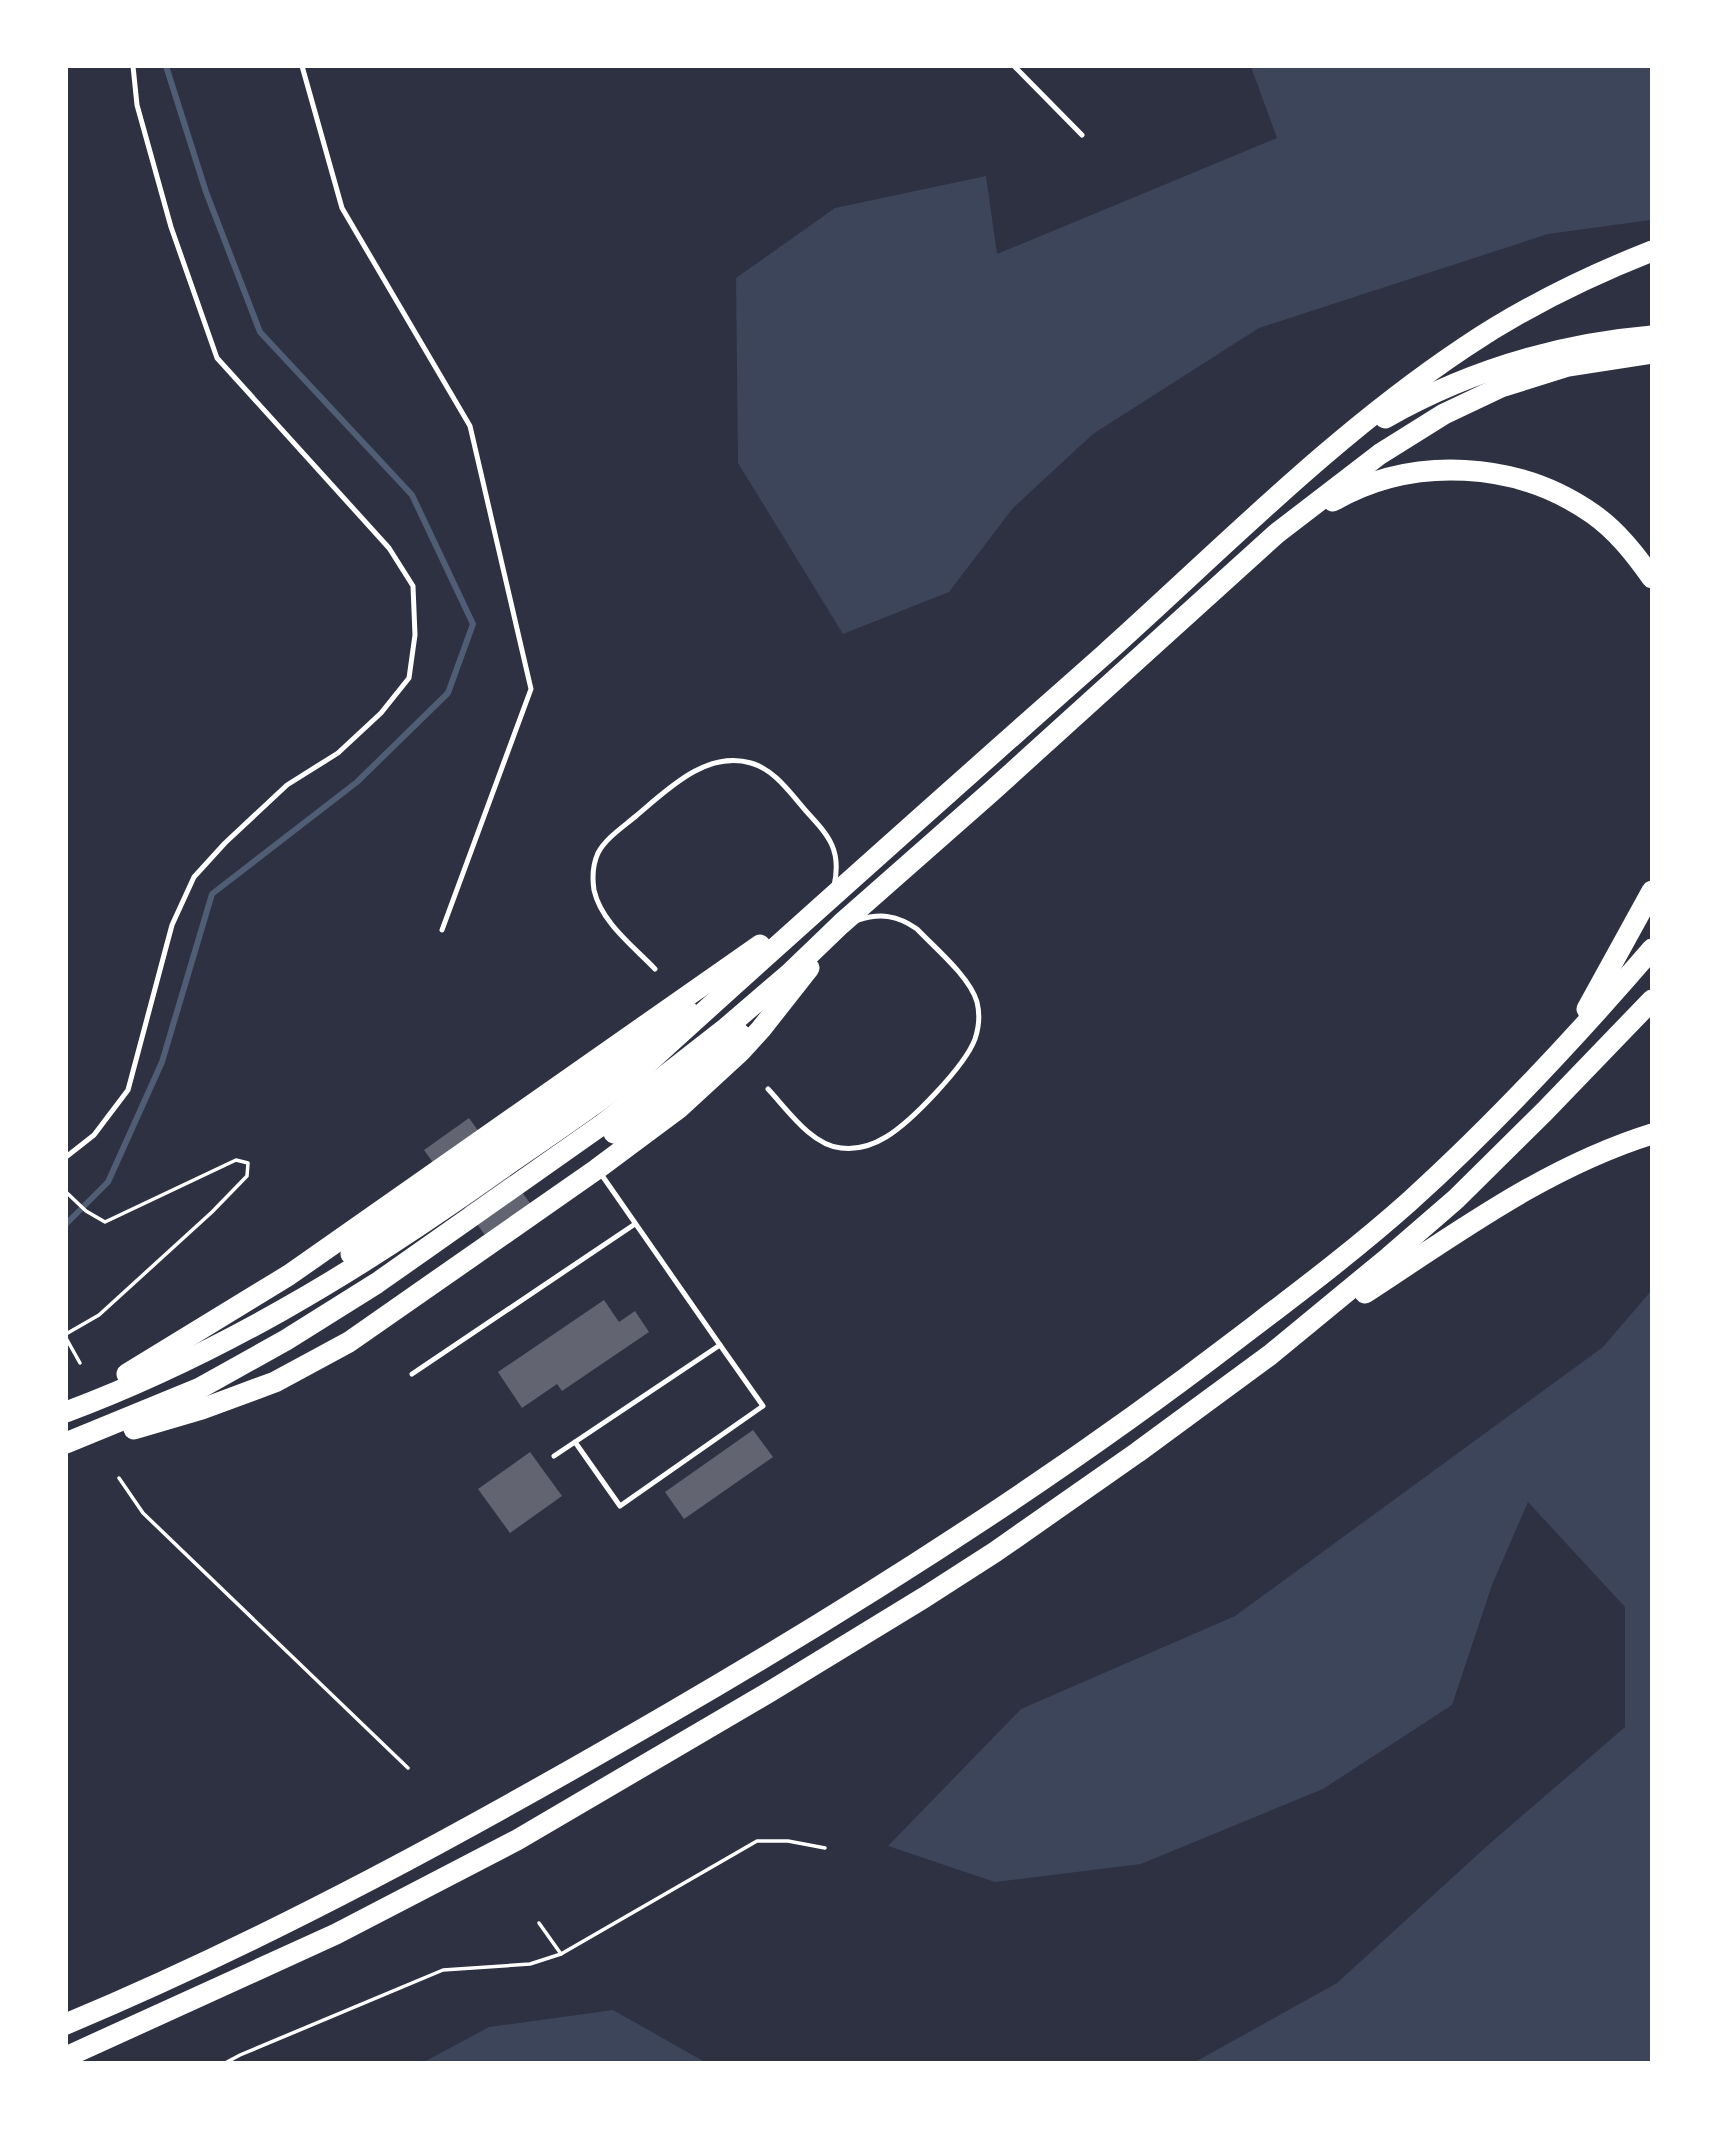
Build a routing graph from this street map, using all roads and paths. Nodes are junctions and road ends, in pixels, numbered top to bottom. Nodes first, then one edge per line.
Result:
1 (133, 66) edge
2 (302, 66) edge
3 (1014, 66) edge
4 (1082, 135) dead end
5 (1651, 251) edge
6 (1651, 336) edge
7 (1651, 353) edge
8 (1324, 457) junction
9 (1276, 534) junction
10 (1651, 578) edge
11 (1651, 891) edge
12 (831, 895) junction
13 (841, 924) junction
14 (442, 930) dead end
15 (1651, 949) edge
16 (654, 969) dead end
17 (1651, 1000) edge
18 (1562, 1048) junction
19 (768, 1089) dead end
20 (1651, 1134) edge
21 (66, 1157) edge
22 (597, 1169) junction
23 (66, 1192) edge
24 (635, 1224) junction
25 (66, 1336) edge
26 (720, 1345) junction
27 (1270, 1355) junction
28 (80, 1363) dead end
29 (412, 1374) dead end
30 (66, 1408) edge
31 (575, 1442) junction
32 (66, 1445) edge
33 (554, 1456) dead end
34 (119, 1478) dead end
35 (408, 1768) dead end
36 (825, 1848) dead end
37 (538, 1923) dead end
38 (561, 1954) junction
39 (66, 2024) edge
40 (66, 2057) edge
41 (228, 2063) edge

1 - 21 lane
2 - 14 lane
3 - 4 lane
5 - 8 highway
6 - 8 highway
7 - 9 highway
8 - 12 highway
9 - 10 highway
9 - 13 highway
11 - 18 highway
12 - 16 lane
12 - 30 highway
12 - 30 highway
13 - 19 lane
13 - 22 highway
13 - 32 highway
15 - 18 highway
17 - 27 highway
18 - 39 highway
20 - 27 highway
22 - 24 lane
22 - 32 highway
23 - 25 path
24 - 26 lane
24 - 29 lane
25 - 28 path
26 - 31 lane
26 - 31 lane
27 - 40 highway
31 - 33 lane
34 - 35 path
36 - 38 path
37 - 38 path
38 - 41 path

